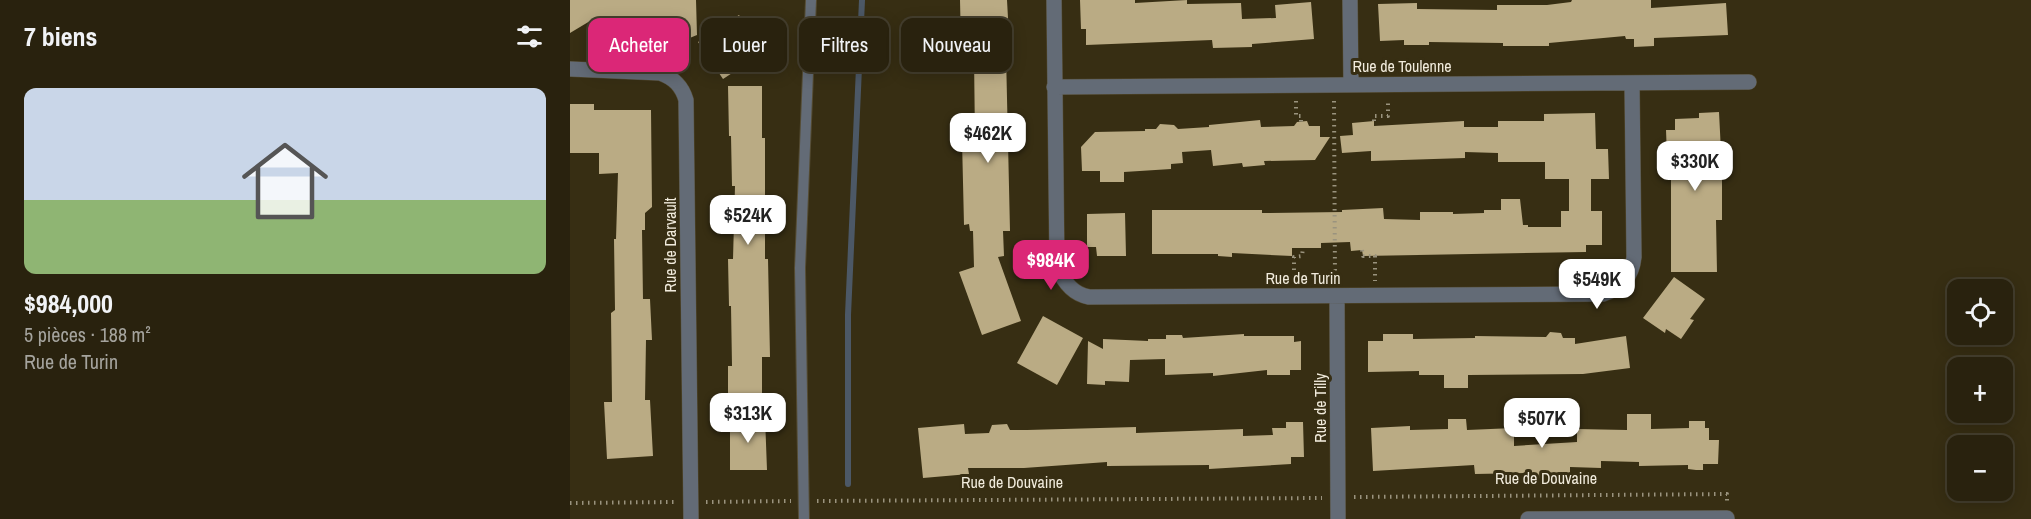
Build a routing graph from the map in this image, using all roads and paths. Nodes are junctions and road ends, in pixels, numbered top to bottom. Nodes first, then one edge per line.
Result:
1 (811, 0) edge
2 (1054, 0) edge
3 (1350, 0) edge
4 (570, 69) edge
5 (1749, 82) dead end
6 (1632, 83) junction
7 (1296, 85) junction
8 (1351, 85) junction
9 (1388, 85) junction
10 (1054, 87) junction
11 (1334, 98) dead end
12 (1374, 121) dead end
13 (1301, 122) dead end
14 (1303, 248) dead end
15 (1362, 250) dead end
16 (1336, 289) junction
17 (1294, 296) junction
18 (1375, 296) junction
19 (1635, 495) junction
20 (1357, 497) dead end
21 (1321, 498) dead end
22 (991, 500) junction
23 (803, 501) junction
24 (674, 502) dead end
25 (704, 502) dead end
26 (570, 503) edge
27 (1635, 503) dead end
28 (991, 508) dead end
29 (1727, 511) edge
30 (691, 519) edge
31 (804, 519) edge
32 (1338, 519) edge
33 (1528, 519) edge
34 (1611, 519) edge

1 - 23 lane
2 - 10 street, Rue de Turin
3 - 8 street
4 - 30 street, Rue de Darvault
5 - 6 street, Rue de Toulenne
6 - 9 street, Rue de Toulenne
6 - 18 street, Rue de Turin
7 - 8 street, Rue de Toulenne
7 - 10 street, Rue de Toulenne
7 - 13 path
8 - 9 street, Rue de Toulenne
9 - 12 path
10 - 17 street, Rue de Turin
11 - 16 path
14 - 17 path
15 - 18 path
16 - 17 street, Rue de Turin
16 - 18 street, Rue de Turin
16 - 32 street, Rue de Tilly
19 - 20 path, Rue de Douvaine
19 - 27 path
19 - 29 path, Rue de Douvaine
21 - 22 path, Rue de Douvaine
22 - 23 path, Rue de Douvaine
22 - 28 path
23 - 25 path, Rue de Douvaine
23 - 31 lane
24 - 26 path
29 - 34 street
33 - 34 street

